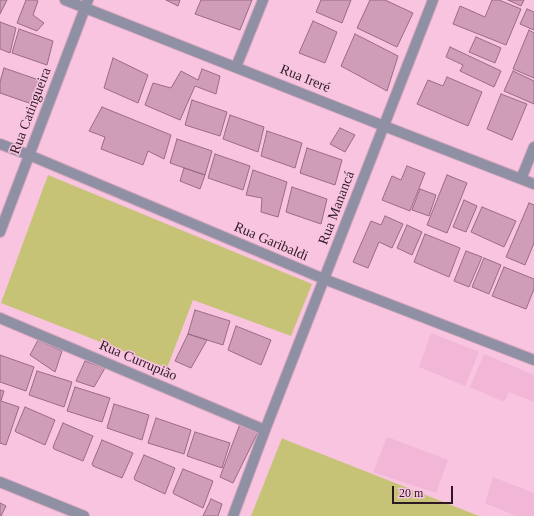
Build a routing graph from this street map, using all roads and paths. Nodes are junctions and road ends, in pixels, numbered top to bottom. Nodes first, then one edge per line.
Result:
1 (66, 0) edge
2 (263, 0) edge
3 (434, 0) edge
4 (86, 4) edge
5 (236, 67) junction
6 (384, 126) junction
7 (0, 144) edge
8 (534, 147) edge
9 (29, 155) junction
10 (521, 179) junction
11 (534, 184) edge
12 (0, 232) edge
13 (324, 279) junction
14 (0, 318) edge
15 (534, 360) edge
16 (265, 430) junction
17 (0, 482) edge
18 (84, 516) edge
19 (232, 516) edge

1 - 4 street, Rua Ireré
2 - 5 street
3 - 6 street, Rua Manancá
4 - 5 street, Rua Ireré
4 - 9 street, Rua Catingueira
5 - 6 street, Rua Ireré
6 - 10 street, Rua Ireré
6 - 13 street, Rua Manancá
7 - 9 street, Rua Garibaldi
8 - 10 street
9 - 12 street, Rua Catingueira
9 - 13 street, Rua Garibaldi
10 - 11 street, Rua Ireré
13 - 15 street, Rua Garibaldi
13 - 16 street, Rua Manancá
14 - 16 street, Rua Currupião
16 - 19 street, Rua Manancá
17 - 18 street

